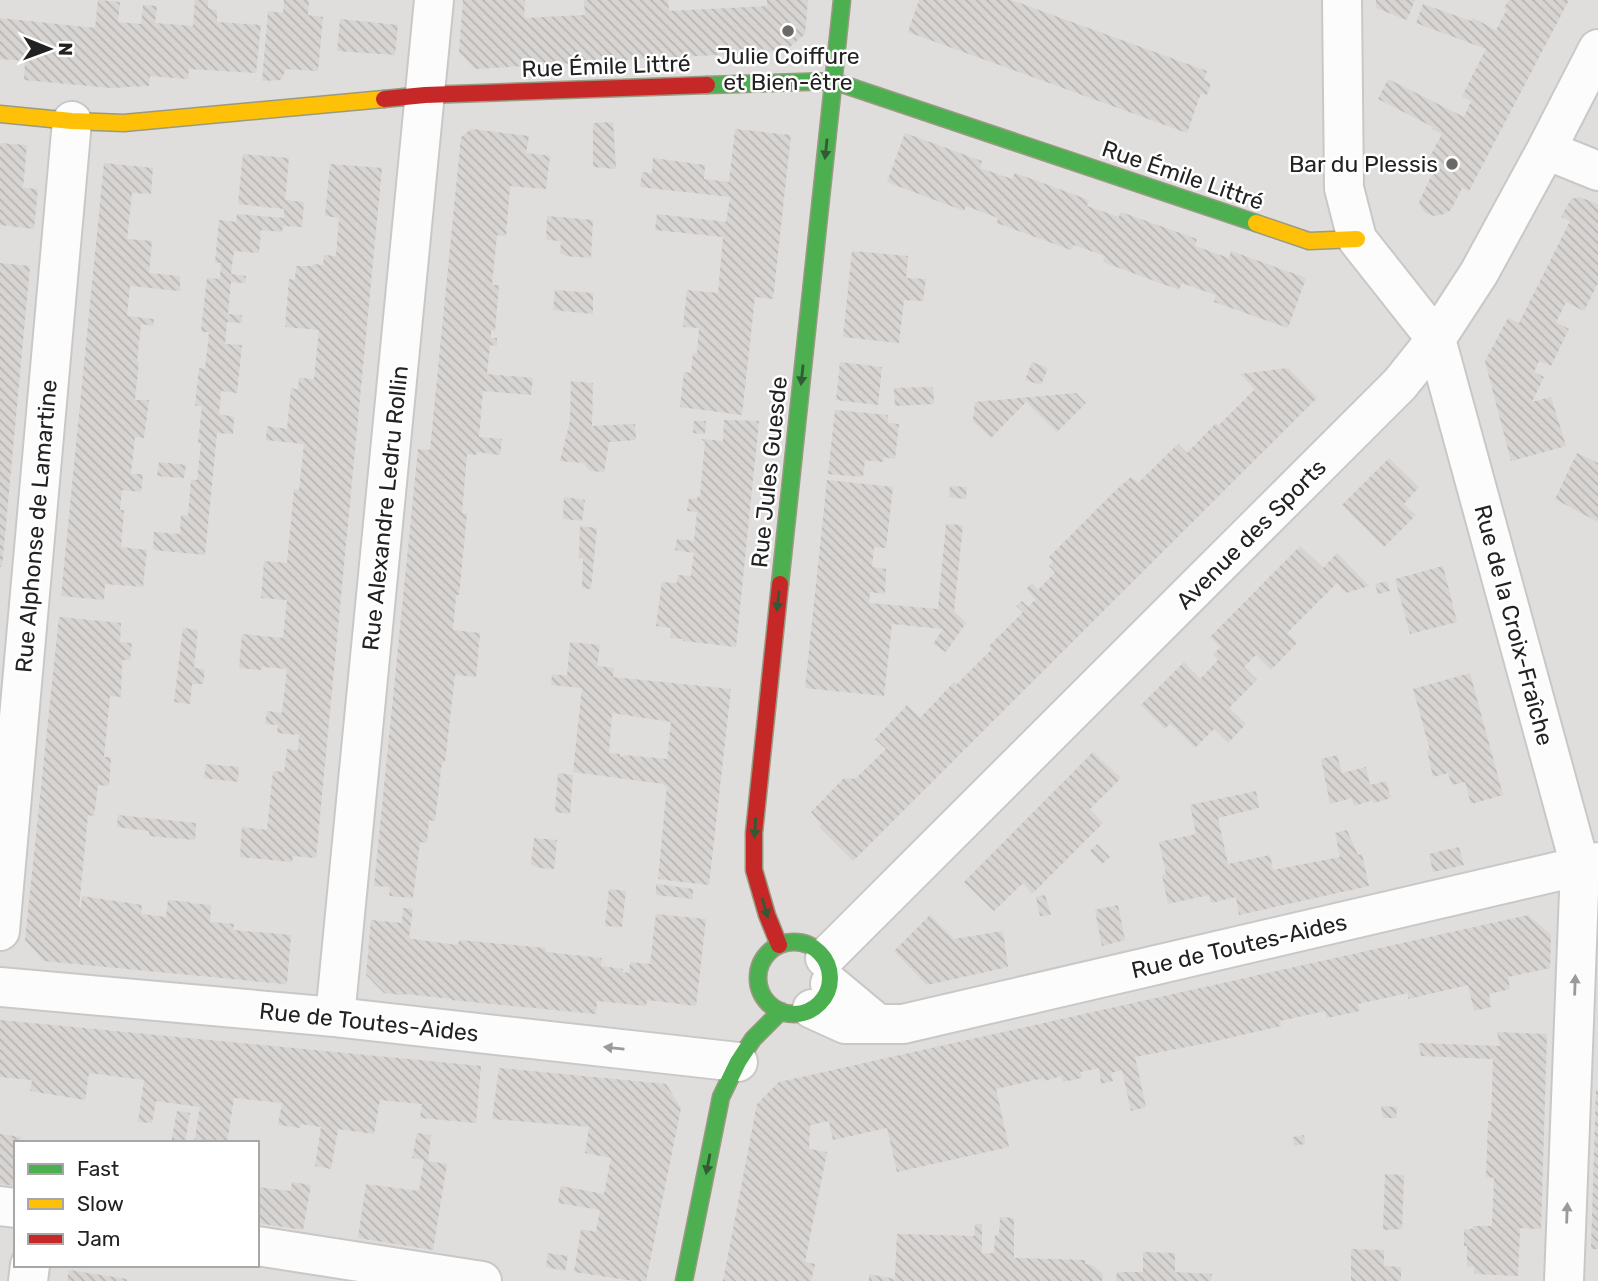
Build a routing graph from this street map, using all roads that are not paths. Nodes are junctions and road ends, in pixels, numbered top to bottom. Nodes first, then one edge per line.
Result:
1 (434, 0) edge
2 (842, 0) edge
3 (1342, 0) edge
4 (1598, 49) edge
5 (833, 81) junction
6 (425, 95) junction
7 (0, 114) edge
8 (72, 121) junction
9 (1546, 150) junction
10 (1598, 171) edge
11 (1357, 239) junction
12 (1436, 339) junction
13 (1589, 864) edge
14 (0, 931) edge
15 (779, 945) junction
16 (0, 987) edge
17 (812, 991) junction
18 (335, 1017) junction
19 (738, 1062) junction
20 (259, 1246) edge
21 (482, 1281) edge
22 (684, 1281) edge
23 (1564, 1281) edge

1 - 6 street, Rue Alexandre Ledru Rollin
2 - 5 street, Rue Jules Guesde
3 - 11 street, Rue de la Croix-Fraîche
4 - 9 street, Avenue des Sports
5 - 6 street, Rue Émile Littré
5 - 11 street, Rue Émile Littré
5 -> 15 street, Rue Jules Guesde
6 - 8 street, Rue Émile Littré
6 - 18 street, Rue Alexandre Ledru Rollin
7 - 8 street, Rue Émile Littré
8 - 14 street, Rue Alphonse de Lamartine
9 - 10 street
9 - 12 street, Avenue des Sports
11 - 12 street, Rue de la Croix-Fraîche
12 - 13 street, Rue de la Croix-Fraîche
12 - 17 street, Avenue des Sports
13 - 17 street, Rue de Toutes-Aides
23 -> 13 street, Rue de la Croix-Fraîche
15 - 17 street
15 - 17 street
16 - 18 street, Rue de Toutes-Aides
17 - 19 street
19 -> 18 street, Rue de Toutes-Aides
19 -> 22 street
20 - 21 street

